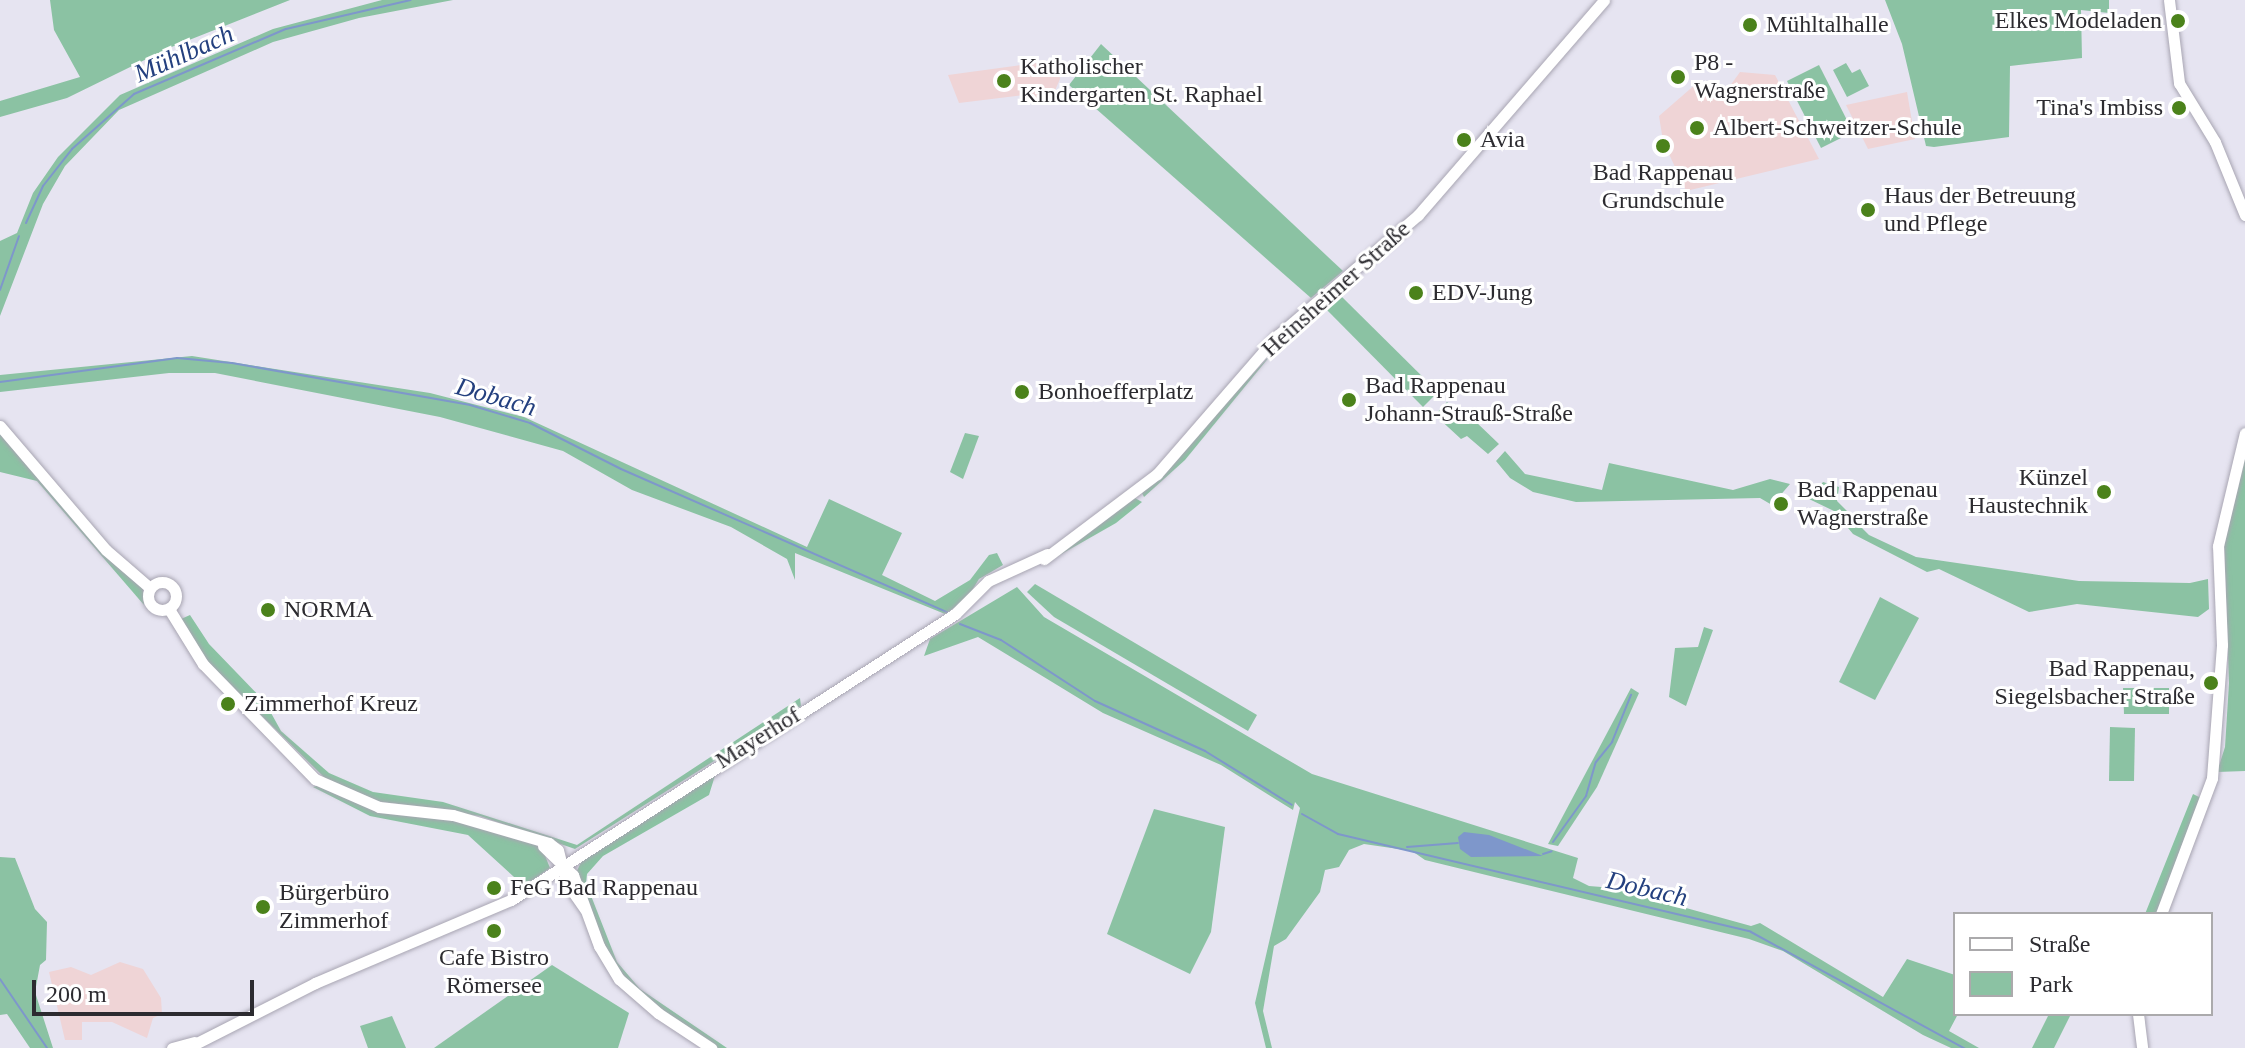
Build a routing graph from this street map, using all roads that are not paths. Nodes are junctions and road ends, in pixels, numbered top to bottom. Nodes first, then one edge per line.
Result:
1 (1604, 0) edge
2 (2169, 0) edge
3 (2245, 215) edge
4 (0, 426) edge
5 (2245, 433) edge
6 (150, 588) junction
7 (169, 609) junction
8 (955, 614) joint
9 (564, 866) junction
10 (2162, 912) edge
11 (2138, 1016) edge
12 (191, 1045) edge
13 (172, 1048) edge
14 (711, 1048) edge
15 (2142, 1048) edge

1 - 8 street, Heinsheimer Straße
2 - 3 street
4 - 6 street
5 - 10 street
6 - 7 street
6 - 7 street
7 - 9 street
8 - 9 street, Mayerhof
9 - 12 street, Mayerhof
9 - 14 street
11 - 15 street
12 - 13 street, Mayerhof

